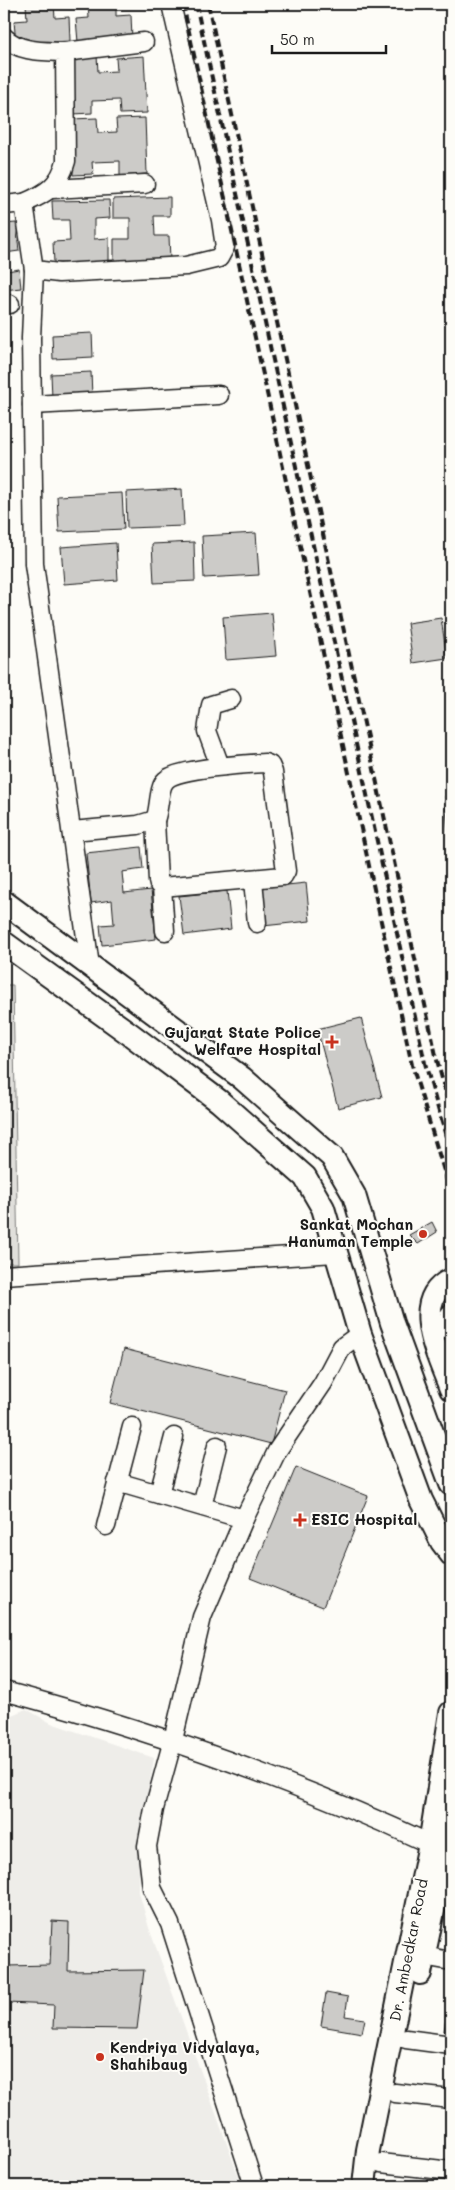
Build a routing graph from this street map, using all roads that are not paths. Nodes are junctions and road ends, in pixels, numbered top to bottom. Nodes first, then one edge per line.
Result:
1 (171, 4) edge
2 (4, 37) edge
3 (144, 42) dead end
4 (65, 52) junction
5 (145, 184) dead end
6 (52, 189) junction
7 (24, 204) junction
8 (4, 206) edge
9 (34, 270) junction
10 (219, 395) dead end
11 (32, 405) junction
12 (231, 698) dead end
13 (220, 766) junction
14 (155, 820) junction
15 (72, 831) junction
16 (253, 880) junction
17 (162, 886) junction
18 (4, 902) edge
19 (257, 923) dead end
20 (165, 931) dead end
21 (4, 943) edge
22 (90, 966) junction
23 (335, 1253) junction
24 (4, 1275) edge
25 (451, 1280) edge
26 (451, 1316) edge
27 (451, 1328) edge
28 (360, 1334) junction
29 (451, 1388) edge
30 (132, 1427) dead end
31 (174, 1437) dead end
32 (217, 1446) dead end
33 (117, 1482) junction
34 (451, 1484) edge
35 (159, 1494) junction
36 (202, 1506) junction
37 (244, 1519) junction
38 (106, 1526) dead end
39 (451, 1554) edge
40 (4, 1691) edge
41 (451, 1713) edge
42 (173, 1740) junction
43 (451, 1825) edge
44 (430, 1844) junction
45 (447, 1862) edge
46 (423, 1956) junction
47 (451, 1961) edge
48 (406, 2039) junction
49 (451, 2045) edge
50 (394, 2093) junction
51 (451, 2099) edge
52 (381, 2163) junction
53 (451, 2170) edge
54 (254, 2186) edge
55 (364, 2186) edge
56 (378, 2186) edge

1 - 9 street
2 - 4 street
3 - 4 street
4 - 6 street
5 - 6 street
6 - 7 street
7 - 8 street
7 - 9 street
9 - 11 street
10 - 11 street
11 - 15 street
12 - 13 street
13 - 14 street
13 - 16 street
14 - 15 street
14 - 17 street
15 - 22 street
16 - 17 street
16 - 19 street
17 - 20 street
18 - 22 main road
21 - 23 main road
22 - 34 main road
23 - 24 street
23 - 28 main road
25 - 29 main road
26 - 27 main road
28 - 37 street
28 - 39 main road
30 - 33 street
31 - 35 street
32 - 36 street
33 - 35 street
33 - 38 street
35 - 36 street
36 - 37 street
37 - 42 street
40 - 42 street
41 - 44 main road, Dr. Ambedkar Road
42 - 44 street
42 - 54 street
43 - 45 main road, Dr. Ambedkar Road
44 - 55 main road, Dr. Ambedkar Road
45 - 46 main road, Dr. Ambedkar Road
46 - 47 street
46 - 48 main road, Dr. Ambedkar Road
48 - 49 street
48 - 50 main road, Dr. Ambedkar Road
50 - 51 street
50 - 52 main road, Dr. Ambedkar Road
52 - 53 street
52 - 56 main road, Dr. Ambedkar Road

